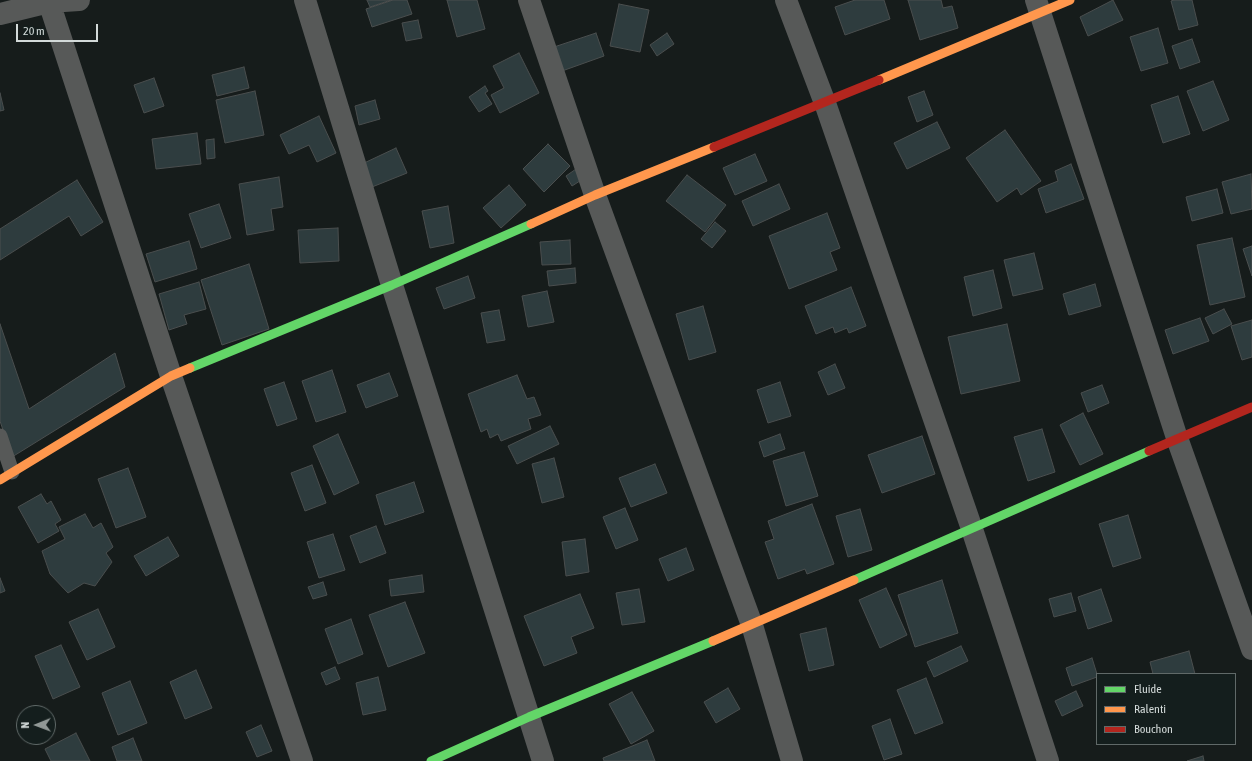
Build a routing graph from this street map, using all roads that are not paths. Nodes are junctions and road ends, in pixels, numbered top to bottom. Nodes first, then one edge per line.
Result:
1 (79, 0) edge
2 (305, 0) edge
3 (529, 0) edge
4 (786, 0) edge
5 (1070, 0) edge
6 (49, 2) junction
7 (1038, 6) edge
8 (0, 14) edge
9 (825, 103) junction
10 (595, 194) junction
11 (392, 285) junction
12 (171, 376) junction
13 (1252, 407) edge
14 (0, 436) edge
15 (1177, 438) junction
16 (6, 476) edge
17 (972, 529) junction
18 (752, 624) junction
19 (1252, 649) edge
20 (529, 717) junction
21 (302, 761) edge
22 (430, 761) edge
23 (544, 761) edge
24 (792, 761) edge
25 (1048, 761) edge

1 - 6 street
2 - 11 street
3 - 10 street
4 - 9 street
5 - 7 street
6 - 8 street
6 - 12 street
7 - 9 street
7 - 15 street
9 - 10 street
9 - 17 street
10 - 11 street
10 - 18 street
11 - 12 street
11 - 20 street
12 - 16 street
12 - 21 street
13 - 15 street
14 - 16 lane
15 - 17 street
15 - 19 street
17 - 18 street
17 - 25 street
18 - 20 street
18 - 24 street
20 - 22 street
20 - 23 street

